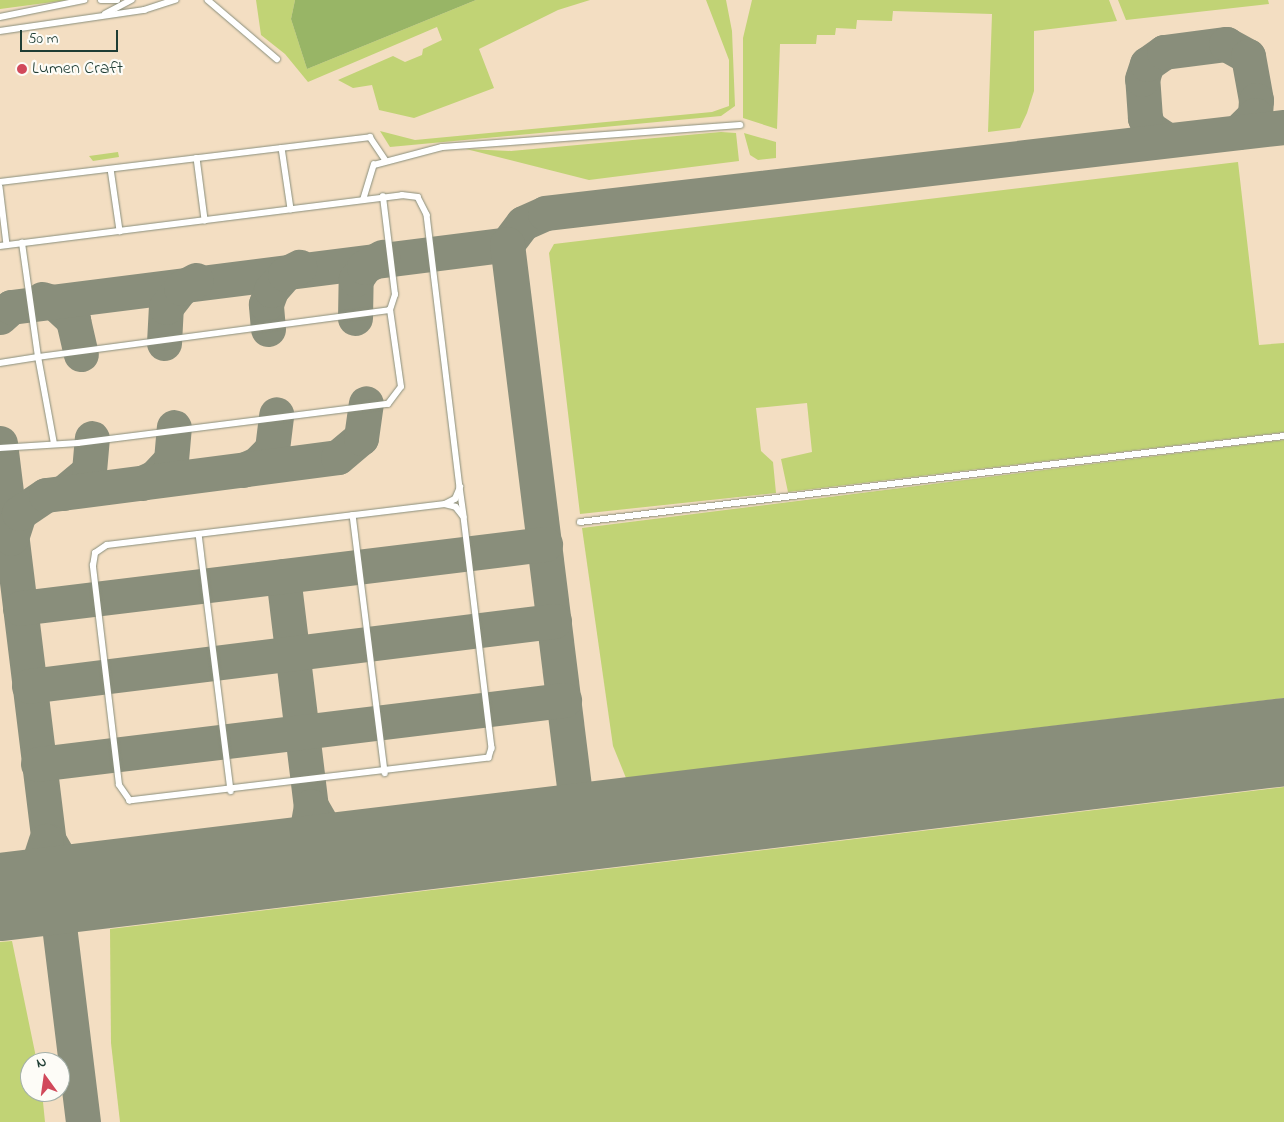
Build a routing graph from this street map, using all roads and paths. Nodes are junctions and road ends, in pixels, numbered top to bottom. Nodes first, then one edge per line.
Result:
1 (84, 0) edge
2 (100, 0) edge
3 (118, 0) edge
4 (131, 0) edge
5 (175, 0) edge
6 (208, 0) edge
7 (0, 17) edge
8 (99, 18) junction
9 (0, 31) edge
10 (277, 59) dead end
11 (740, 125) dead end
12 (282, 148) junction
13 (197, 158) junction
14 (385, 159) junction
15 (111, 169) junction
16 (0, 182) edge
17 (0, 187) edge
18 (383, 197) junction
19 (363, 200) junction
20 (291, 209) junction
21 (205, 220) junction
22 (120, 230) junction
23 (22, 243) junction
24 (7, 245) junction
25 (0, 246) edge
26 (390, 310) junction
27 (38, 357) junction
28 (0, 363) edge
29 (1284, 436) edge
30 (54, 444) junction
31 (0, 448) edge
32 (460, 486) junction
33 (446, 504) junction
34 (354, 515) junction
35 (464, 517) junction
36 (580, 522) dead end
37 (199, 534) junction
38 (385, 773) junction
39 (231, 792) junction

1 - 7 lane
2 - 3 lane
4 - 8 lane
5 - 8 lane
6 - 10 lane
8 - 9 lane
11 - 14 lane
12 - 13 lane
12 - 14 lane
12 - 20 lane
13 - 15 lane
13 - 21 lane
14 - 19 lane
15 - 16 lane
15 - 22 lane
17 - 24 lane
18 - 19 lane
18 - 26 lane
18 - 32 lane
19 - 20 lane
20 - 21 lane
21 - 22 lane
22 - 23 lane
23 - 24 lane
23 - 27 lane
24 - 25 lane
26 - 27 lane
26 - 30 lane
27 - 28 lane
27 - 30 lane
29 - 36 lane
30 - 31 lane
32 - 33 lane
32 - 35 lane
33 - 34 lane
33 - 35 lane
34 - 37 lane
34 - 38 lane
35 - 38 lane
37 - 39 lane
37 - 39 lane
38 - 39 lane

